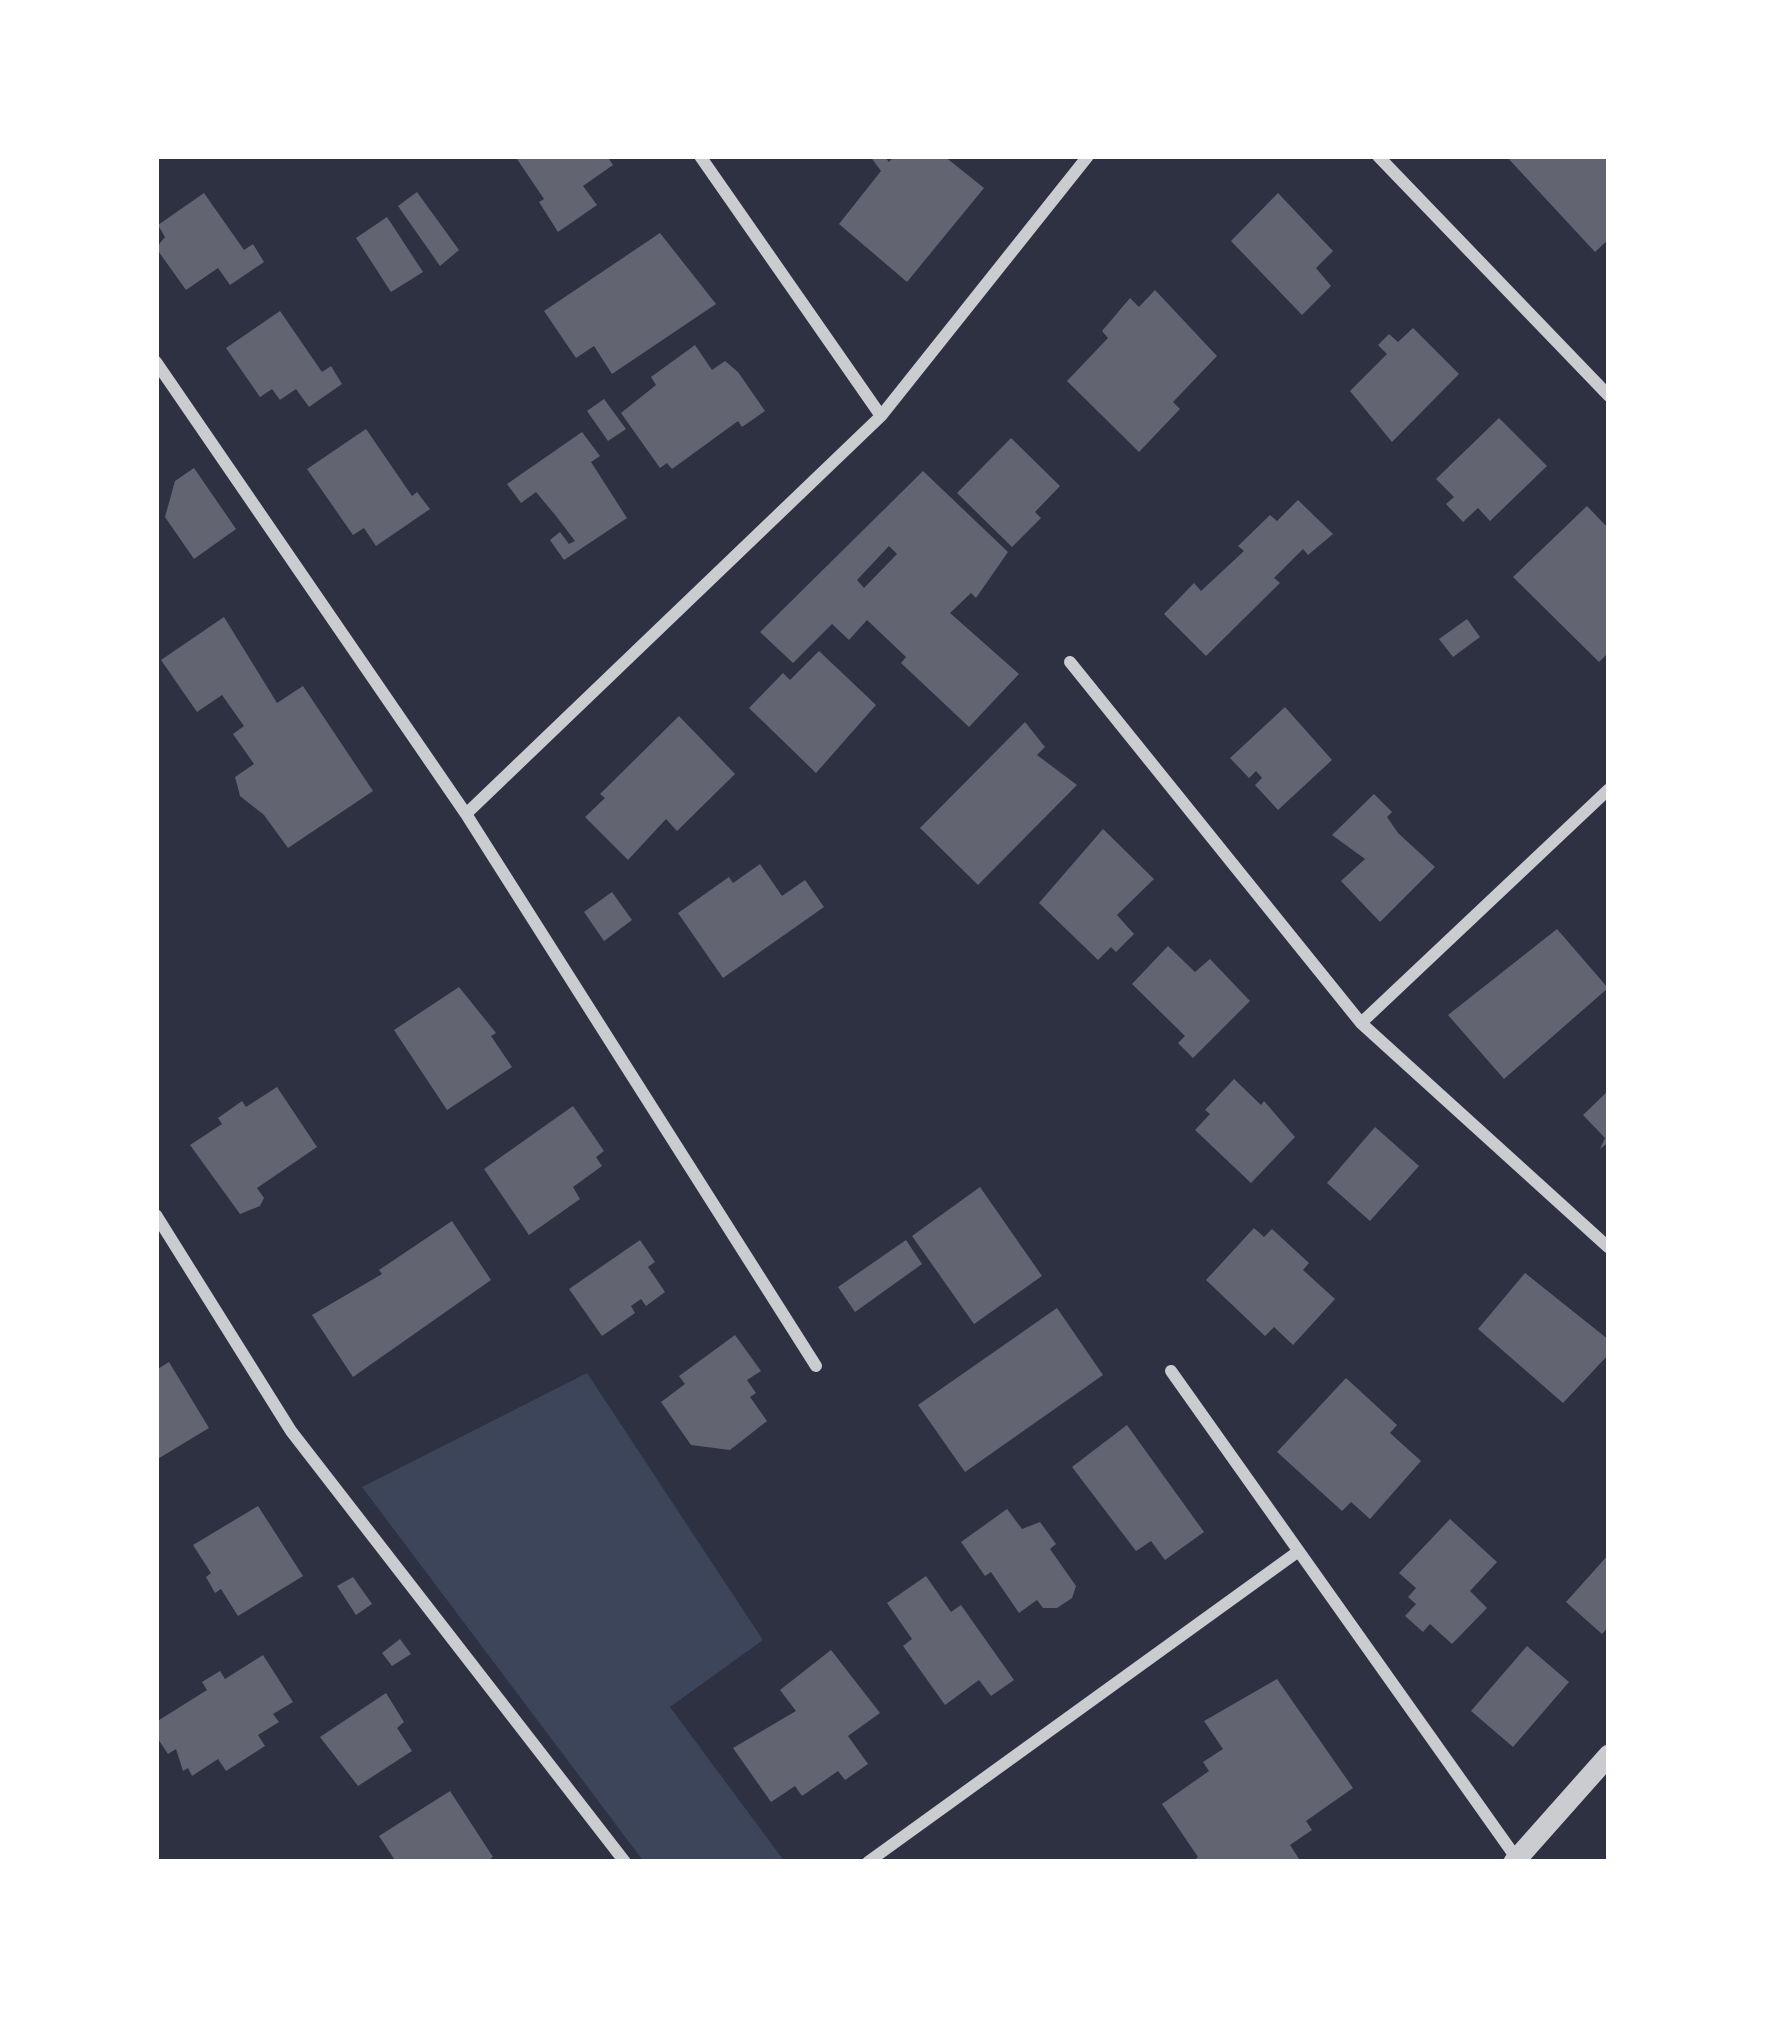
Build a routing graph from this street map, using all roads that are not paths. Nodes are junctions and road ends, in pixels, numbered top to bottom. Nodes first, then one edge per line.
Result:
1 (700, 156) edge
2 (1088, 156) edge
3 (1378, 156) edge
4 (156, 362) edge
5 (161, 384) edge
6 (1609, 396) edge
7 (881, 416) junction
8 (1070, 662) dead end
9 (1609, 789) edge
10 (466, 814) junction
11 (1360, 1023) junction
12 (156, 1215) edge
13 (1608, 1247) edge
14 (815, 1366) dead end
15 (1171, 1371) dead end
16 (1296, 1553) junction
17 (1609, 1756) edge
18 (1515, 1860) edge
19 (626, 1862) edge
20 (868, 1862) edge

1 - 7 street
2 - 7 street
3 - 6 street
4 - 5 street
5 - 10 street
7 - 10 street
8 - 11 street
9 - 11 street
10 - 14 street
11 - 13 street
12 - 19 street
15 - 16 street
16 - 18 street
16 - 20 street
17 - 18 street

